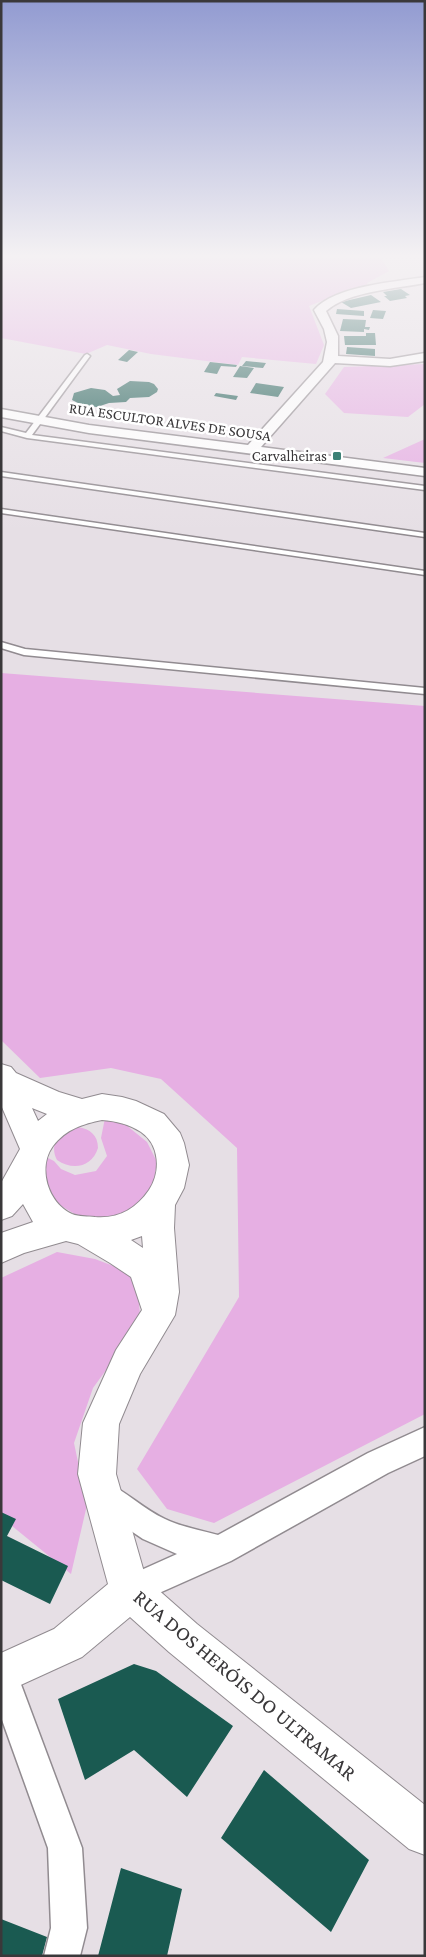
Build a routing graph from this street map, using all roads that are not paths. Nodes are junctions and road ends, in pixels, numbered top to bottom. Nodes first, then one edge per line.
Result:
1 (335, 349) edge
2 (87, 356) dead end
3 (425, 357) edge
4 (332, 359) junction
5 (1, 413) edge
6 (39, 420) junction
7 (1, 430) edge
8 (27, 436) junction
9 (252, 449) junction
10 (425, 472) edge
11 (2, 476) edge
12 (425, 488) edge
13 (1, 511) edge
14 (425, 535) edge
15 (425, 573) edge
16 (1, 645) edge
17 (425, 691) edge
18 (4, 1079) edge
19 (80, 1112) junction
20 (33, 1154) junction
21 (1, 1206) edge
22 (159, 1206) junction
23 (76, 1230) junction
24 (1, 1248) edge
25 (158, 1315) junction
26 (425, 1440) edge
27 (103, 1495) junction
28 (220, 1550) junction
29 (130, 1591) junction
30 (2, 1674) edge
31 (425, 1833) edge
32 (62, 1956) edge

1 - 4 street
2 - 6 lane
3 - 4 street
4 - 9 street
5 - 6 street, RUA ESCULTOR ALVES DE SOUSA
6 - 8 lane
6 - 9 street, RUA ESCULTOR ALVES DE SOUSA
7 - 8 lane
8 - 12 lane
9 - 10 street, RUA ESCULTOR ALVES DE SOUSA
11 - 14 lane
13 - 15 lane
16 - 17 lane
18 - 19 street
18 - 20 street
19 - 20 street
19 - 22 street
20 - 21 street
20 - 23 street
22 - 23 street
22 - 25 street, RUA DOS HERÓIS DO ULTRAMAR
23 - 24 street
23 - 25 street
25 - 27 street, RUA DOS HERÓIS DO ULTRAMAR
26 - 28 street
27 - 28 street
27 - 29 street, RUA DOS HERÓIS DO ULTRAMAR
28 - 29 street
29 - 30 street
29 - 31 street, RUA DOS HERÓIS DO ULTRAMAR
30 - 32 street

